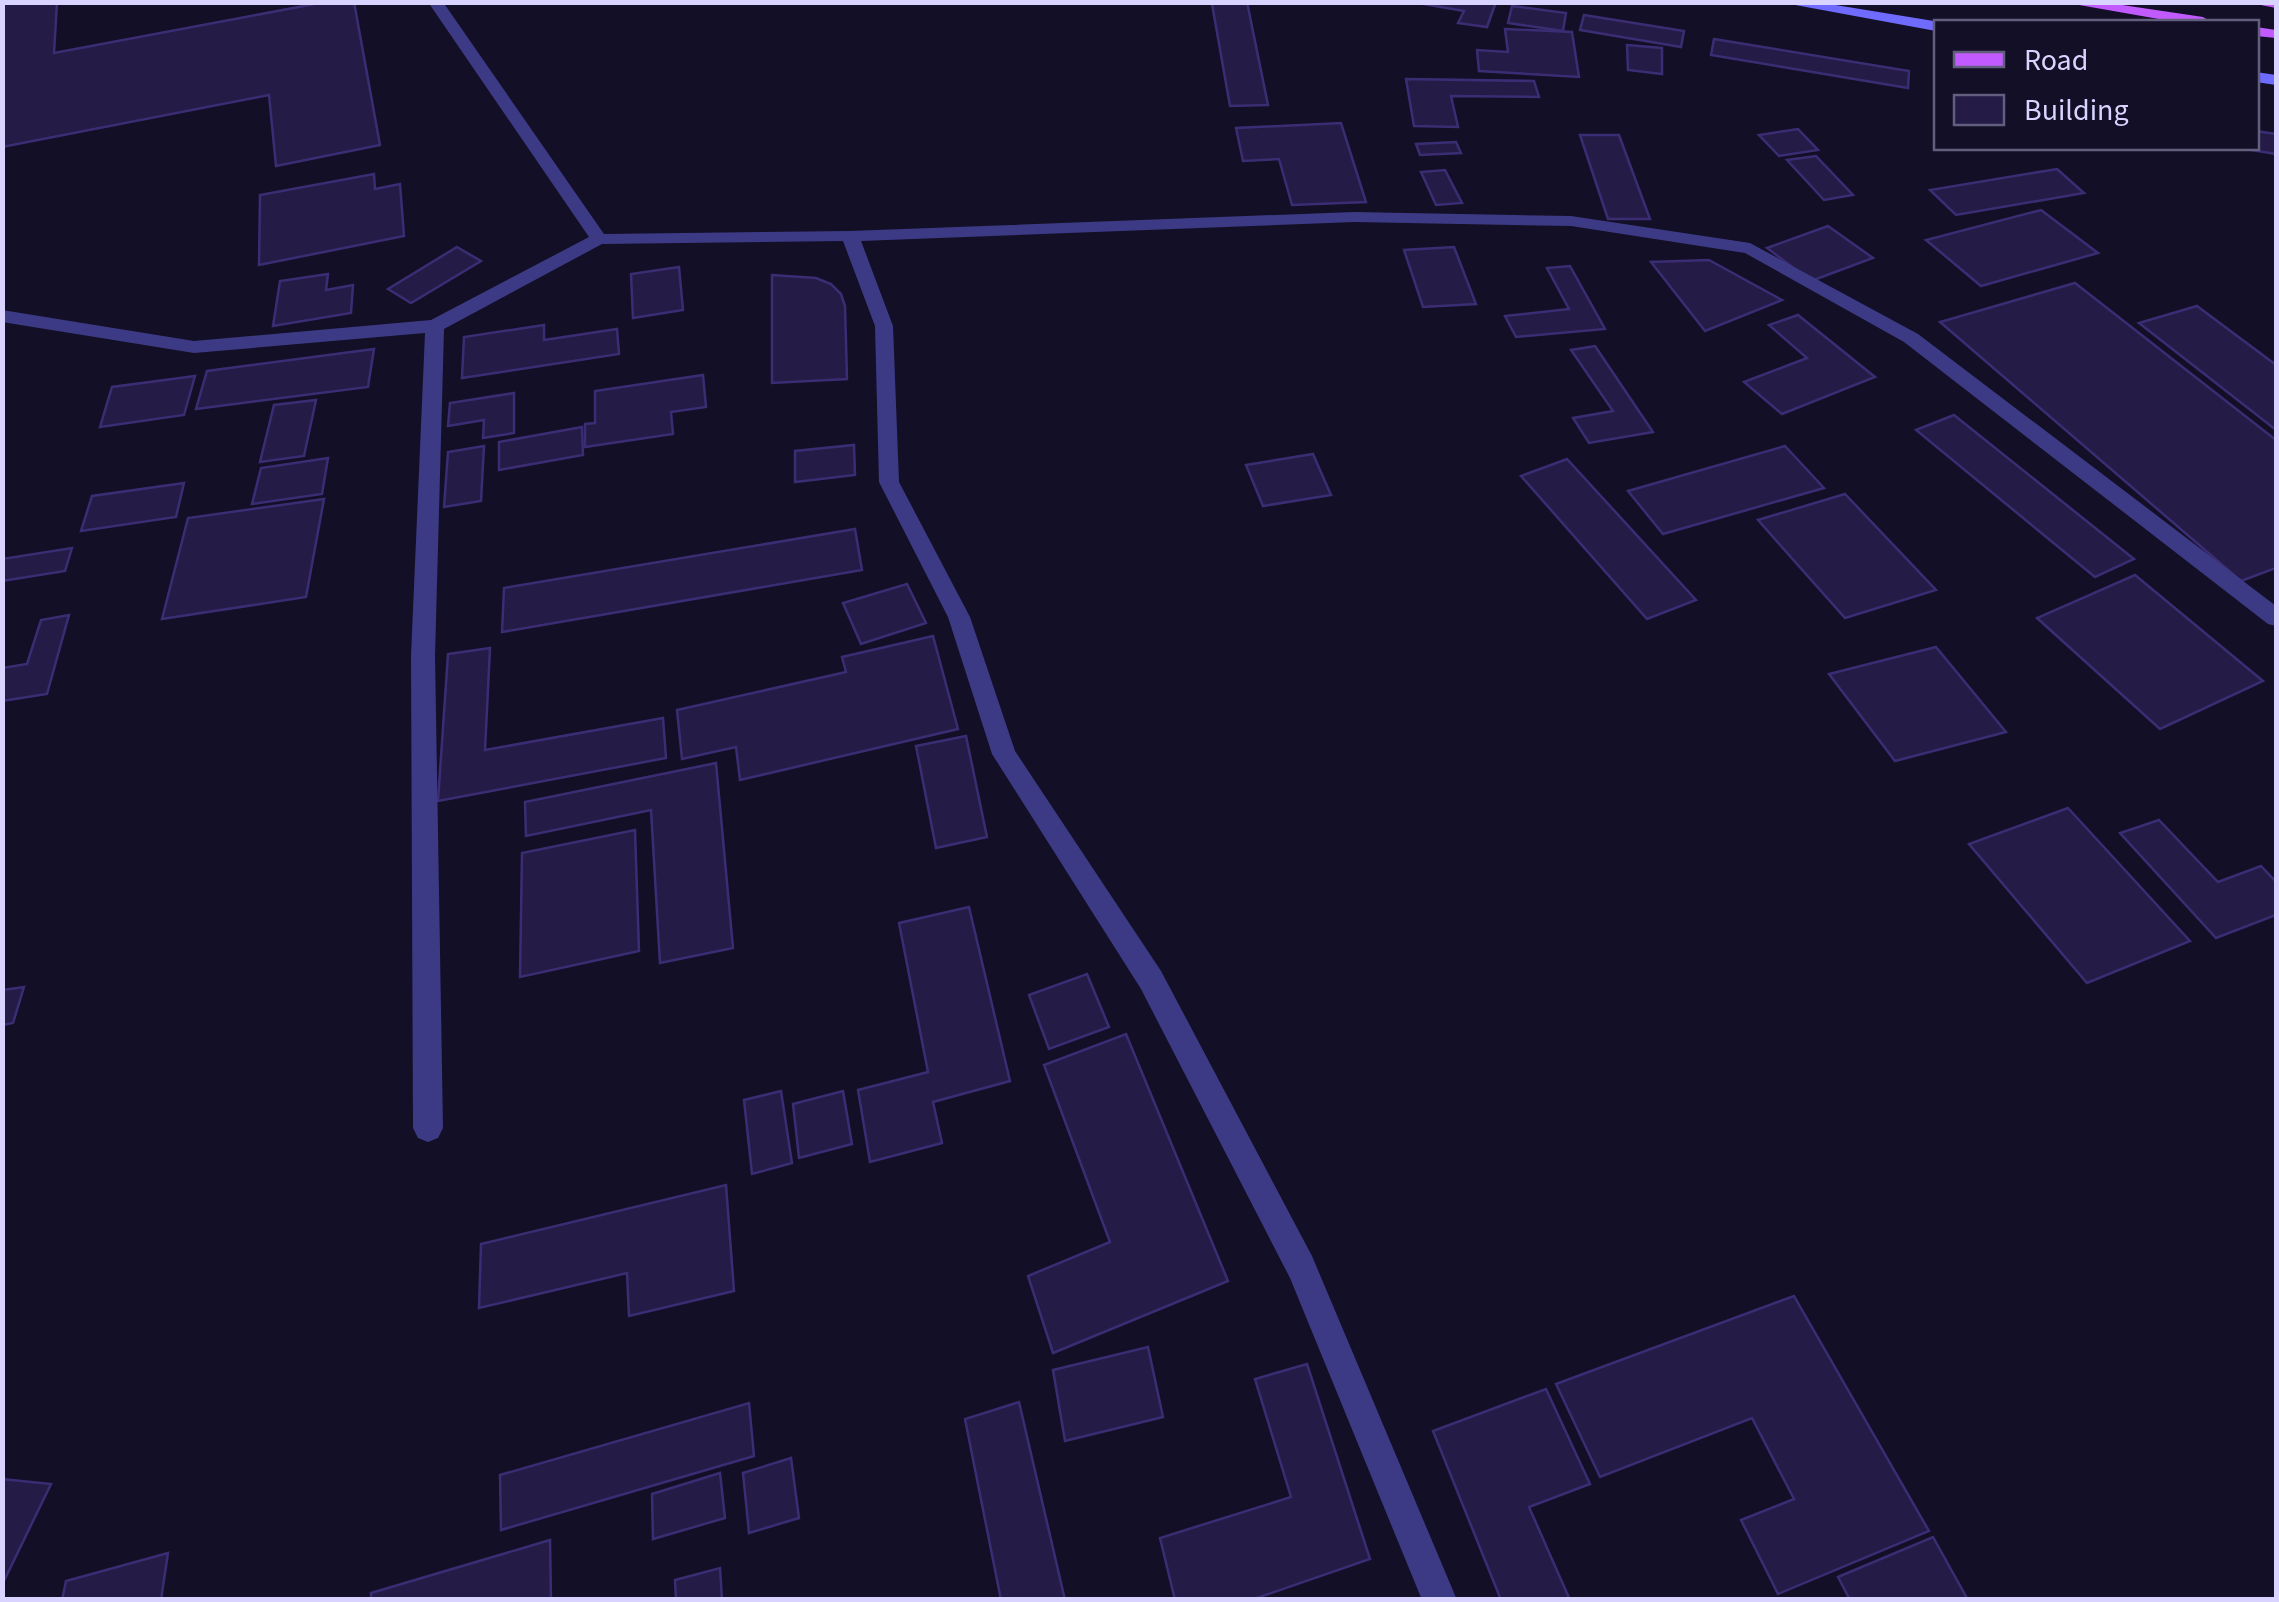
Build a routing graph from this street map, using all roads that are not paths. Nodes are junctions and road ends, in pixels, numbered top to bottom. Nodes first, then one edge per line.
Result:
1 (435, 2) edge
2 (1786, 2) edge
3 (2068, 2) edge
4 (2266, 2) edge
5 (2276, 4) edge
6 (2190, 20) edge
7 (1934, 26) edge
8 (850, 236) junction
9 (598, 238) junction
10 (2, 316) edge
11 (435, 326) junction
12 (2276, 618) edge
13 (428, 1128) dead end
14 (1440, 1600) edge

1 - 9 street
2 - 7 main road
3 - 6 main road
4 - 5 main road
8 - 9 street
8 - 12 street
8 - 14 street
9 - 11 street
10 - 11 street
11 - 13 street

